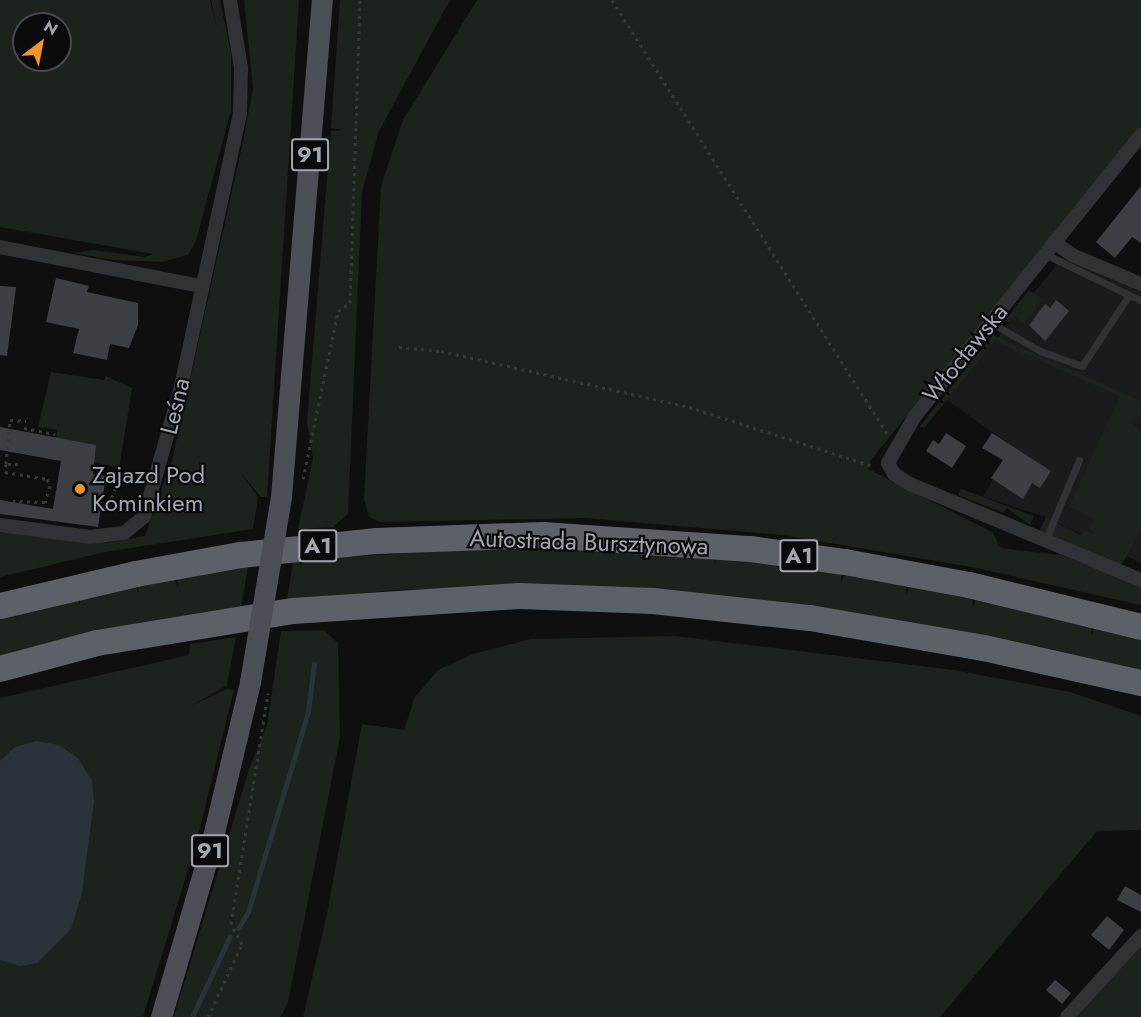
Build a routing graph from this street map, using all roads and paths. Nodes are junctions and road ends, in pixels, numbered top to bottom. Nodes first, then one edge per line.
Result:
1 (230, 0) edge
2 (322, 0) edge
3 (360, 0) edge
4 (612, 0) edge
5 (1141, 135) edge
6 (1054, 242) junction
7 (0, 247) edge
8 (1045, 254) junction
9 (1141, 284) edge
10 (201, 286) junction
11 (1130, 295) junction
12 (1141, 300) edge
13 (990, 322) junction
14 (399, 347) dead end
15 (26, 422) dead end
16 (24, 428) dead end
17 (55, 434) dead end
18 (896, 442) junction
19 (1078, 460) dead end
20 (6, 464) junction
21 (18, 464) dead end
22 (869, 465) dead end
23 (121, 474) dead end
24 (301, 484) dead end
25 (13, 501) dead end
26 (147, 507) junction
27 (0, 525) edge
28 (1045, 541) junction
29 (1141, 580) edge
30 (0, 606) edge
31 (1141, 627) edge
32 (0, 669) edge
33 (1141, 683) edge
34 (260, 686) junction
35 (1141, 936) edge
36 (161, 1017) edge
37 (208, 1017) edge
38 (1066, 1017) edge

1 - 10 street, Leśna
2 - 34 main road, 91, bridge
3 - 24 path
4 - 18 path
5 - 6 street, Włocławska
6 - 8 street, Włocławska
6 - 9 street
7 - 10 street
8 - 11 lane
8 - 13 street, Włocławska
10 - 26 street, Leśna
11 - 12 lane
11 - 13 lane
13 - 18 street, Włocławska
14 - 22 path
15 - 20 path
16 - 17 path
18 - 28 street, Włocławska
19 - 28 lane
20 - 21 path
20 - 25 path
23 - 26 path
26 - 27 street, Leśna
28 - 29 street
30 - 31 highway, Autostrada Bursztynowa / A1
32 - 33 highway
34 - 36 main road, 91
34 - 37 path
35 - 38 street

